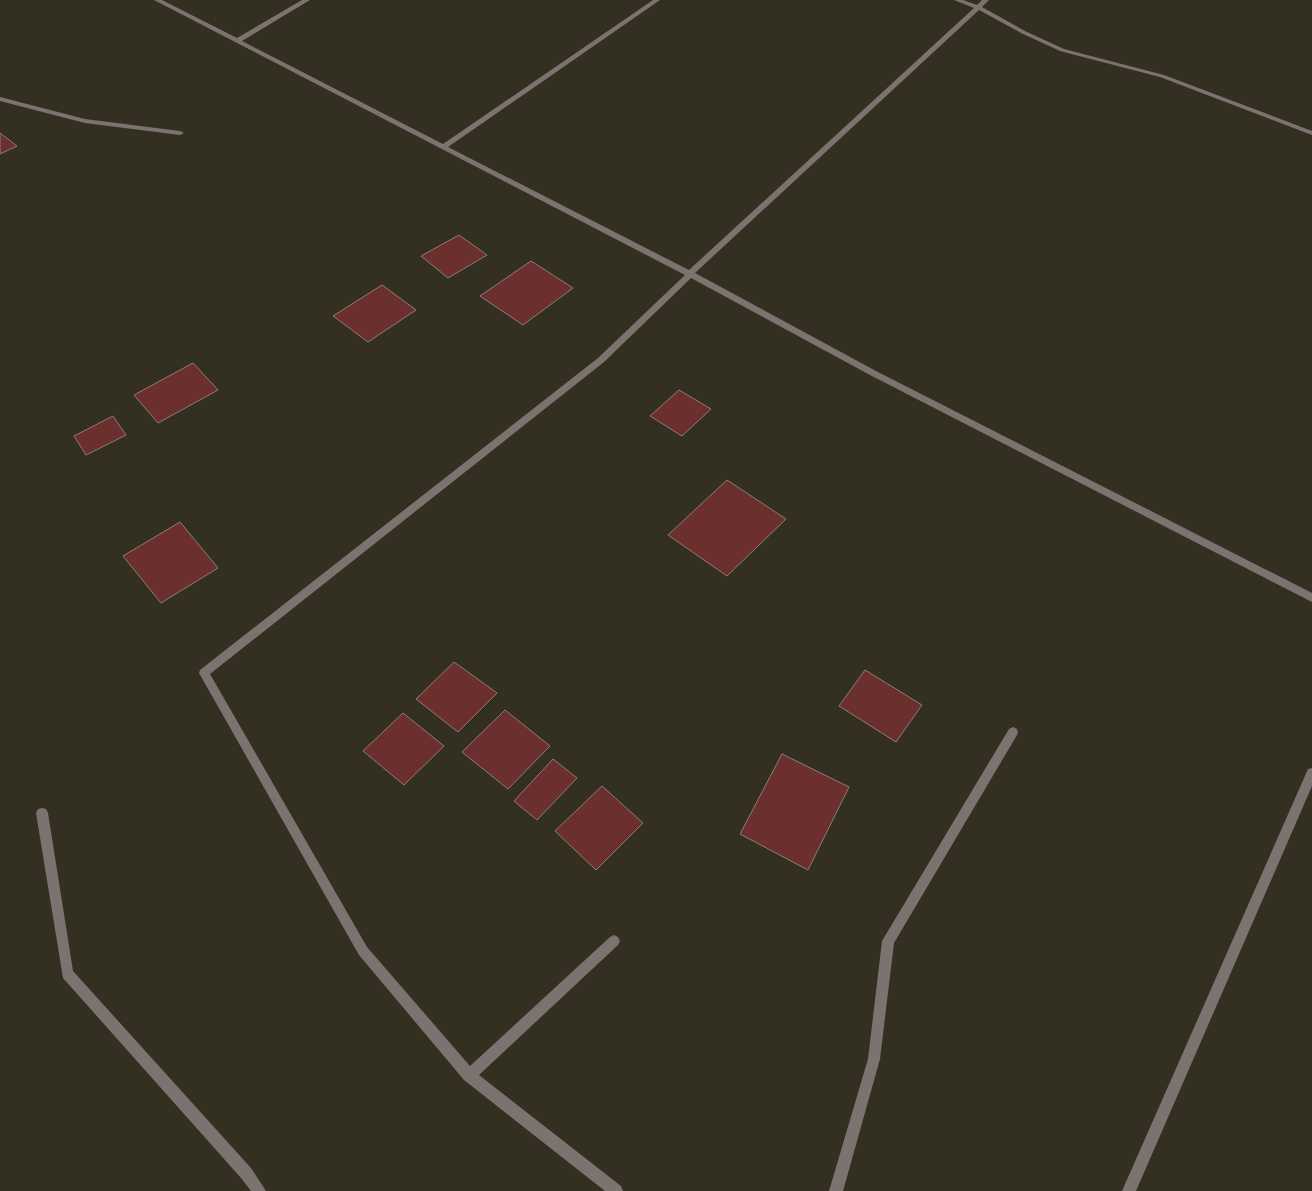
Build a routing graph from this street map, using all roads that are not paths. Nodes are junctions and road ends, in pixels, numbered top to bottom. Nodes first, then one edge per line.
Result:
1 (157, 0) edge
2 (307, 0) edge
3 (657, 0) edge
4 (957, 0) edge
5 (986, 0) edge
6 (978, 7) junction
7 (237, 41) junction
8 (0, 99) edge
9 (180, 133) dead end
10 (1312, 133) edge
11 (443, 146) junction
12 (690, 274) junction
13 (1312, 598) edge
14 (1013, 732) dead end
15 (1312, 772) edge
16 (42, 813) dead end
17 (614, 941) dead end
18 (469, 1075) junction
19 (259, 1191) edge
20 (616, 1191) edge
21 (836, 1191) edge
22 (1129, 1191) edge

1 - 7 street
2 - 7 street
3 - 11 street
4 - 6 street
5 - 6 street
6 - 10 street
6 - 12 street
7 - 11 street
8 - 9 street
11 - 12 street
12 - 13 street
12 - 18 street
14 - 21 street
15 - 22 street
16 - 19 street
17 - 18 street
18 - 20 street

